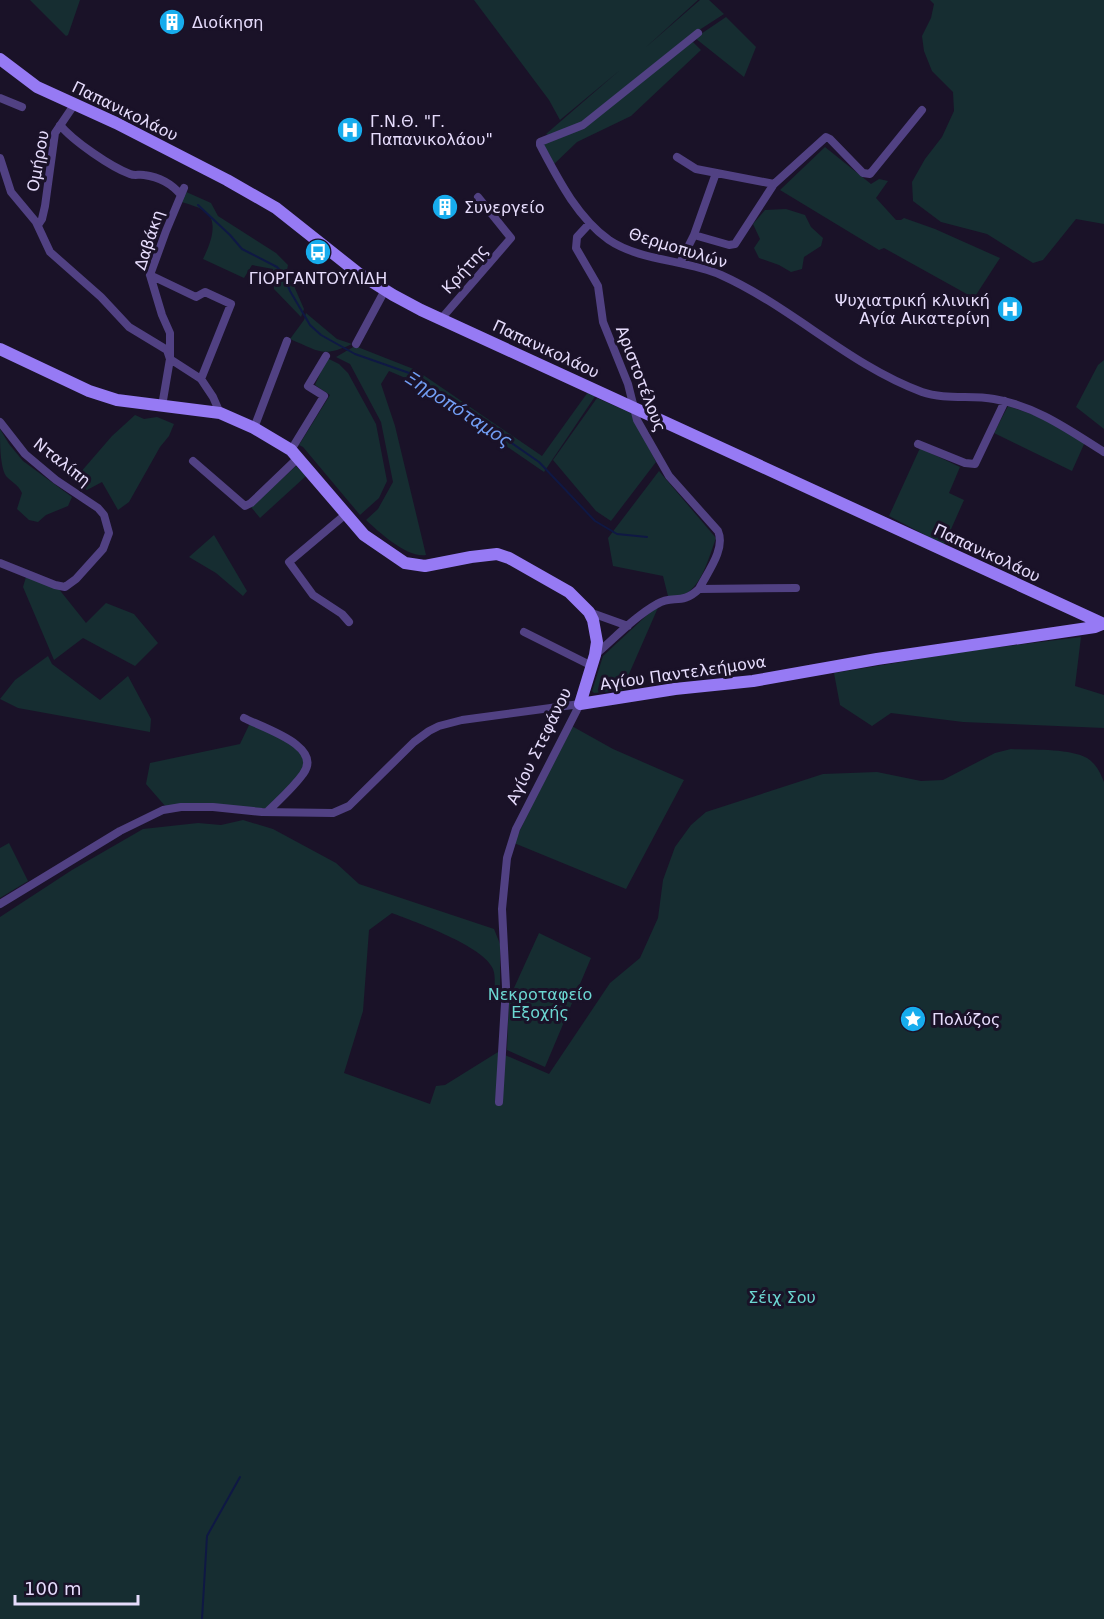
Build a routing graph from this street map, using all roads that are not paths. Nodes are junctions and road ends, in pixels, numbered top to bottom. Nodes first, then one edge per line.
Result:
1 (698, 33) dead end
2 (0, 59) edge
3 (0, 98) edge
4 (74, 105) junction
5 (21, 106) dead end
6 (922, 110) dead end
7 (60, 125) junction
8 (677, 157) dead end
9 (0, 158) edge
10 (716, 173) junction
11 (774, 184) junction
12 (478, 196) dead end
13 (590, 224) junction
14 (38, 225) junction
15 (694, 235) junction
16 (680, 263) junction
17 (150, 274) junction
18 (385, 290) junction
19 (441, 318) junction
20 (287, 341) dead end
21 (356, 344) dead end
22 (0, 349) edge
23 (326, 356) dead end
24 (170, 359) junction
25 (201, 379) junction
26 (1005, 401) junction
27 (162, 406) junction
28 (632, 407) junction
29 (220, 413) junction
30 (0, 422) edge
31 (254, 428) junction
32 (918, 444) dead end
33 (1104, 452) edge
34 (295, 453) junction
35 (192, 461) dead end
36 (346, 514) junction
37 (0, 563) edge
38 (796, 588) dead end
39 (699, 589) junction
40 (589, 612) junction
41 (349, 622) dead end
42 (1103, 623) edge
43 (628, 626) junction
44 (524, 632) dead end
45 (594, 661) junction
46 (580, 704) junction
47 (244, 718) dead end
48 (267, 812) junction
49 (0, 904) edge
50 (499, 1102) dead end

1 - 13 street, Θερμοπυλών
2 - 4 street, Παπανικολάου
3 - 5 street
4 - 7 street, Ομήρου
4 - 18 street, Παπανικολάου
6 - 11 street
7 - 14 street, Ομήρου
7 - 17 street, Δαβάκη
8 - 10 street
9 - 14 street
10 - 11 street
10 - 15 street
11 - 15 street
12 - 19 street, Κρήτης
13 - 16 street, Θερμοπυλών
13 - 28 street, Αριστοτέλους
14 - 24 street
15 - 16 street
16 - 26 street, Θερμοπυλών
17 - 24 street, Δαβάκη
17 - 25 street
18 - 19 street, Παπανικολάου
18 - 21 street
19 - 28 street, Παπανικολάου
20 - 31 street
22 - 27 street
23 - 34 street
24 - 25 street
24 - 27 street, Δαβάκη
25 - 29 street
26 - 32 street
26 - 33 street, Θερμοπυλών
27 - 29 street
28 - 39 street, Αριστοτέλους
28 - 42 street, Παπανικολάου
29 - 31 street
30 - 37 street, Νταλίπη
31 - 34 street
34 - 35 street
34 - 36 street
36 - 40 street
36 - 41 street
38 - 39 street
39 - 43 street
40 - 43 street
40 - 45 street, Αγίου Στεφάνου
42 - 46 street, Αγίου Παντελεήμονα
43 - 45 street
44 - 45 street
45 - 46 street, Αγίου Στεφάνου
46 - 48 street, Αγίου Παντελεήμονα
46 - 50 street, Αγίου Στεφάνου
47 - 48 street
48 - 49 street, Αγίου Παντελεήμονα

